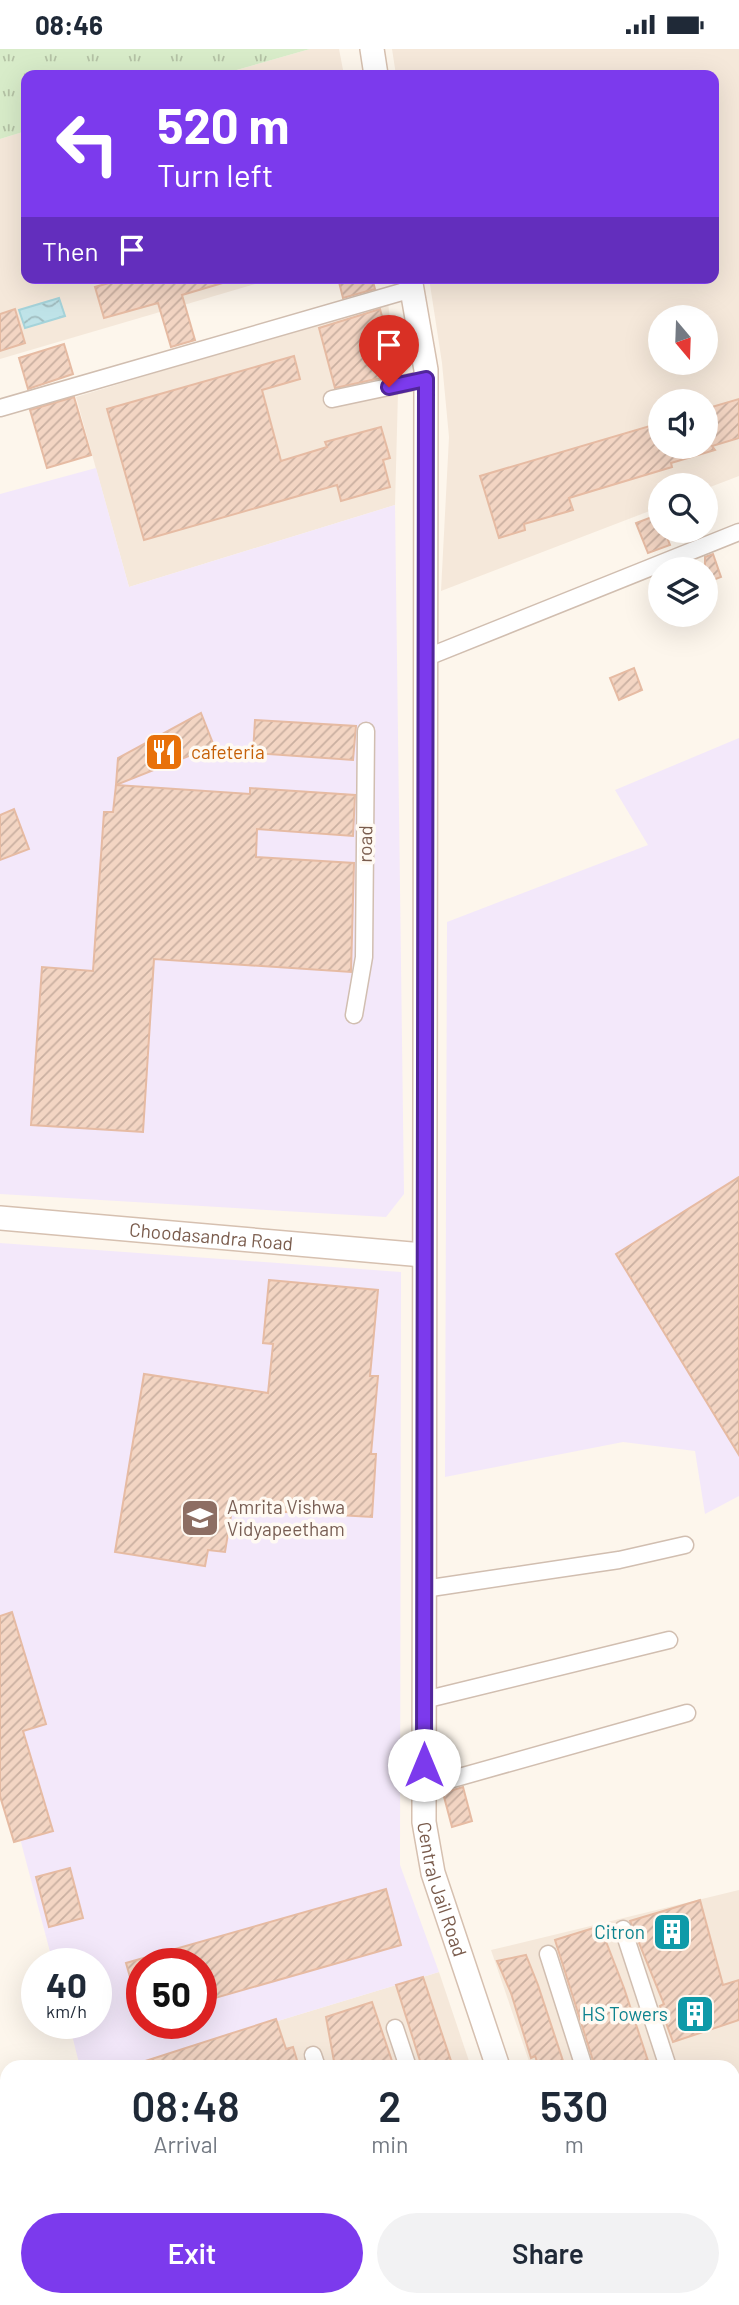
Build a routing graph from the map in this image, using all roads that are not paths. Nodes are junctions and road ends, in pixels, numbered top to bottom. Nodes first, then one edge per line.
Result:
1 (372, 49) edge
2 (375, 70) edge
3 (411, 284) edge
4 (426, 379) junction
5 (332, 399) dead end
6 (0, 408) edge
7 (739, 532) edge
8 (425, 658) junction
9 (366, 731) dead end
10 (354, 1015) dead end
11 (0, 1218) edge
12 (423, 1255) junction
13 (685, 1545) dead end
14 (424, 1589) junction
15 (668, 1640) dead end
16 (424, 1700) junction
17 (687, 1713) dead end
18 (424, 1787) junction
19 (623, 1929) dead end
20 (548, 1954) dead end
21 (395, 2028) dead end
22 (406, 2060) edge
23 (496, 2060) edge
24 (582, 2060) edge
25 (666, 2060) edge

1 - 2 main road
3 - 4 main road, Central Jail Road
3 - 6 street
4 - 5 street
4 - 8 main road, Central Jail Road
7 - 8 street
8 - 12 main road, Central Jail Road
9 - 10 street, road
11 - 12 main road, Choodasandra Road
12 - 14 main road, Central Jail Road
13 - 14 street
14 - 16 main road, Central Jail Road
15 - 16 street
16 - 18 main road, Central Jail Road
17 - 18 street
18 - 23 main road, Central Jail Road
19 - 25 street
20 - 24 street
21 - 22 street

